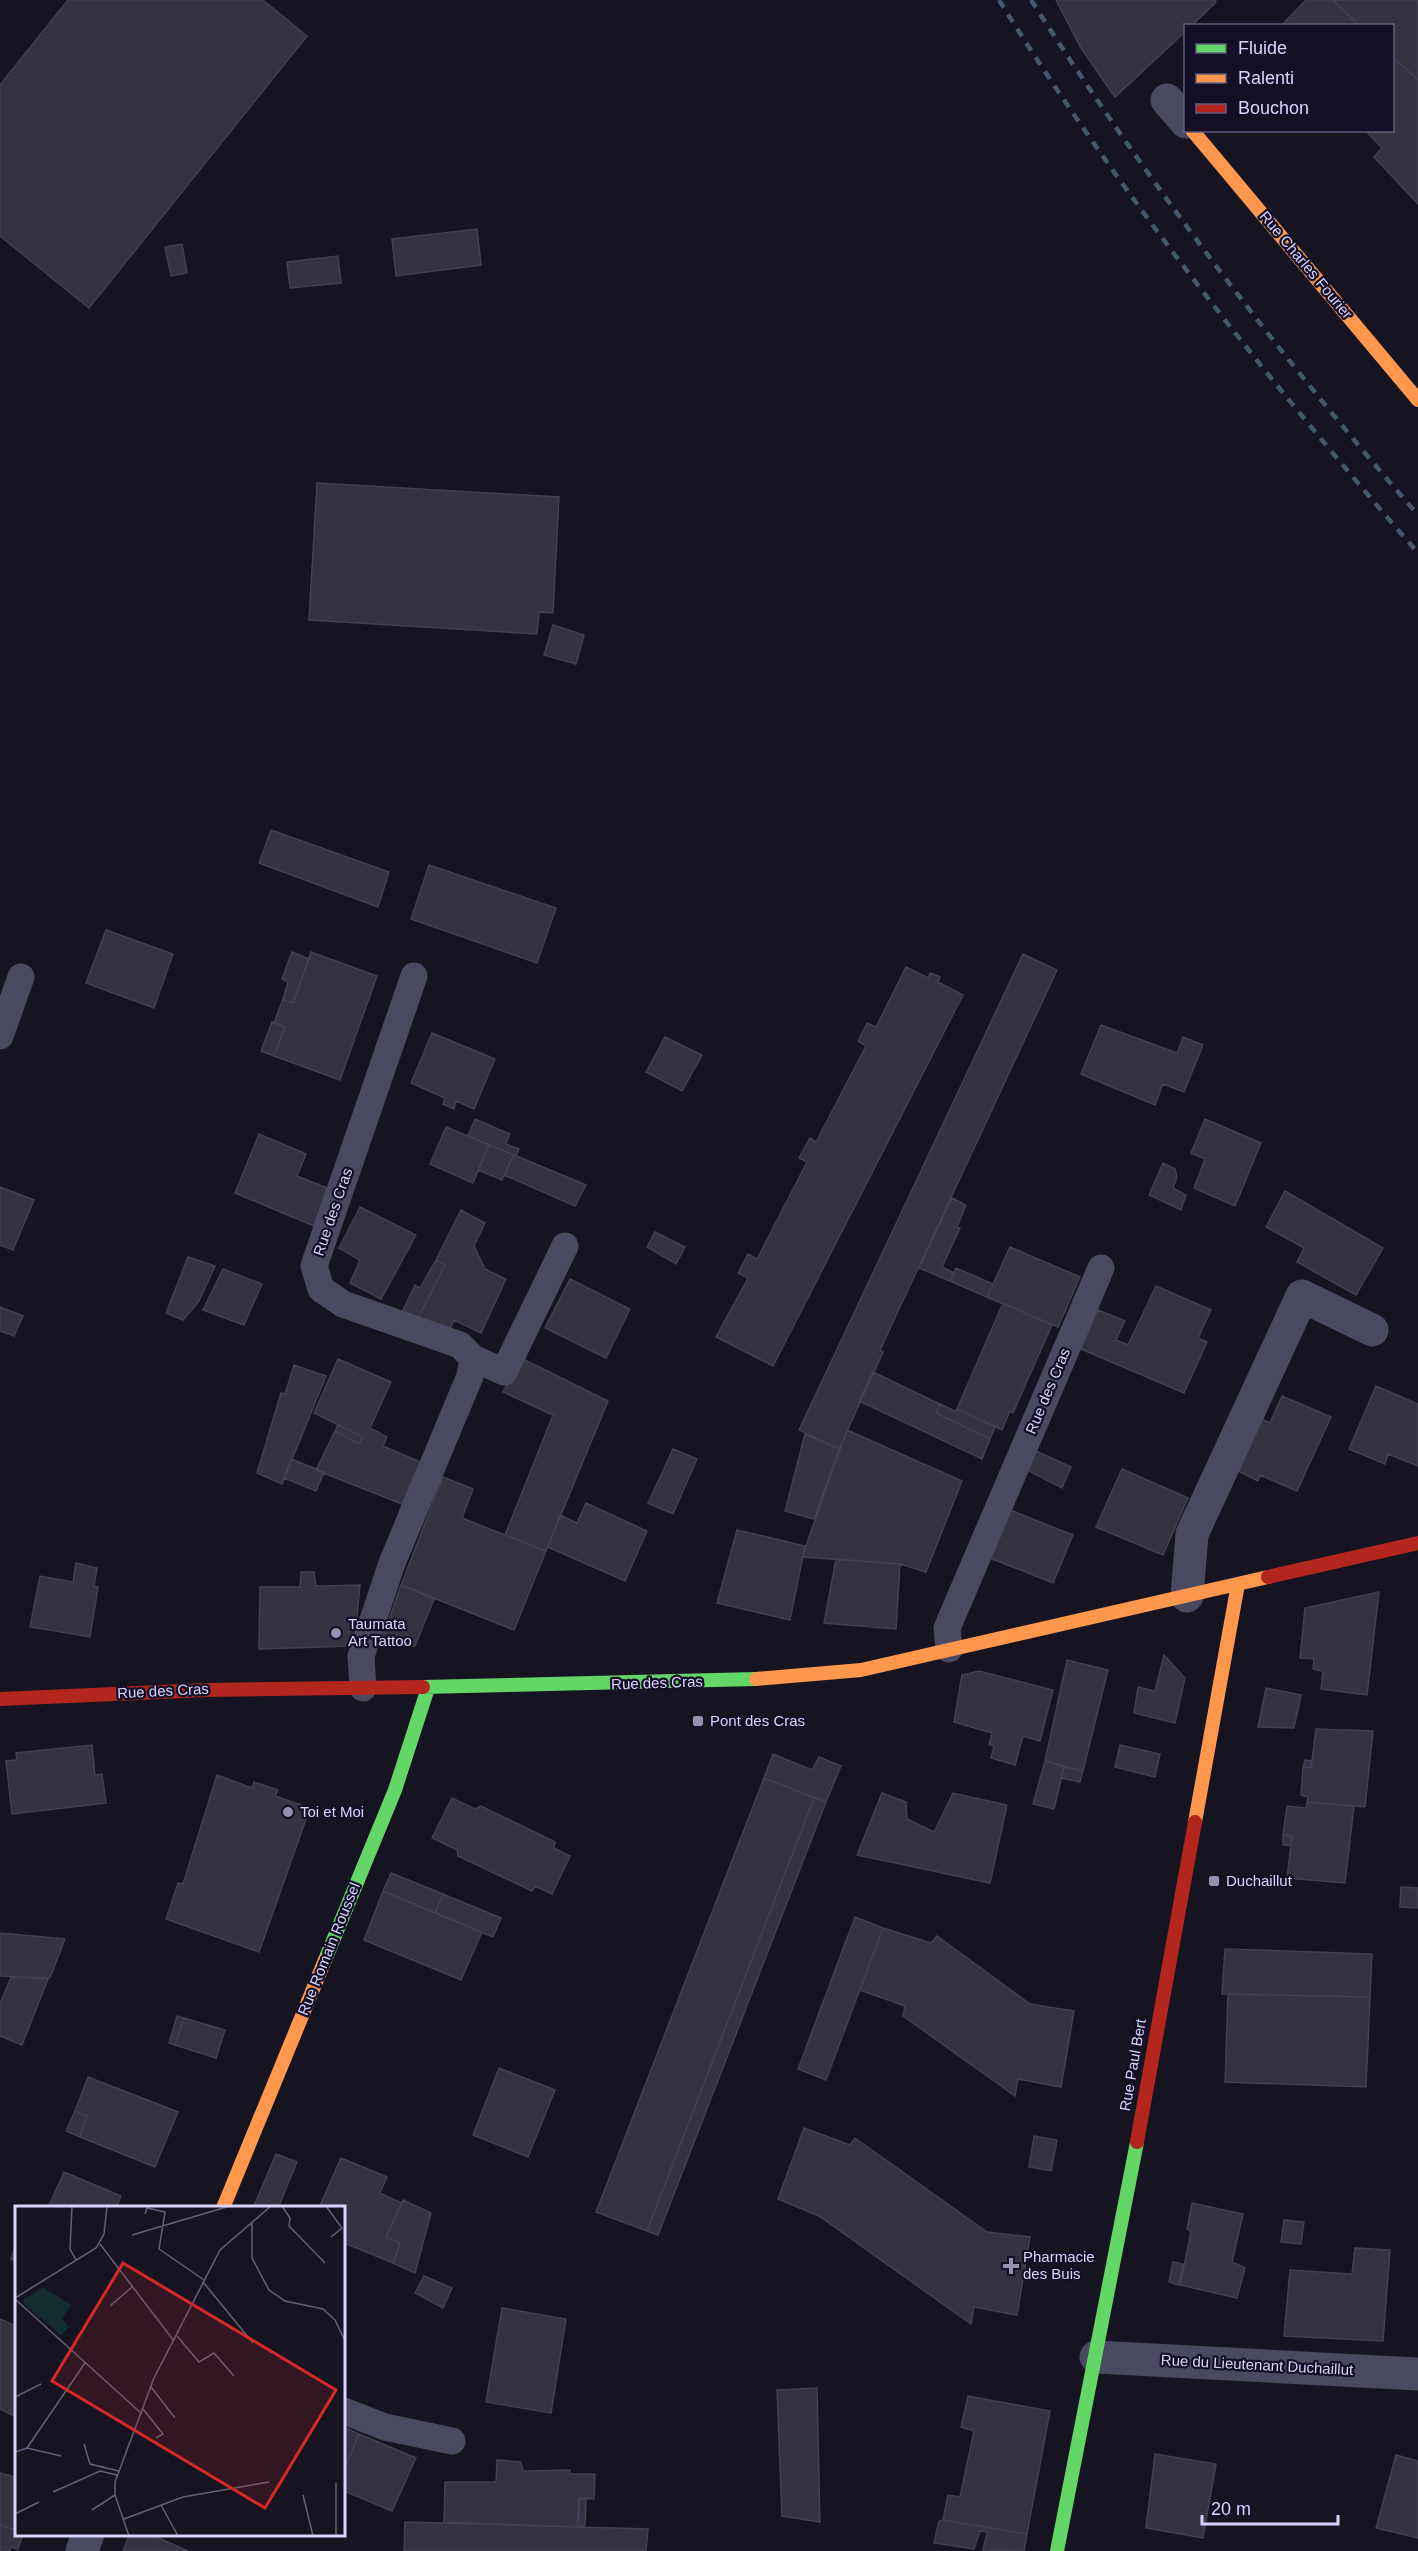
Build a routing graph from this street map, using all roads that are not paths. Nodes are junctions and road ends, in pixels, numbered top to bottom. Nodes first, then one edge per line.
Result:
1 (1194, 132) edge
2 (1418, 400) edge
3 (414, 976) dead end
4 (21, 977) dead end
5 (0, 1036) edge
6 (565, 1246) dead end
7 (1101, 1268) dead end
8 (1371, 1330) dead end
9 (473, 1358) junction
10 (1418, 1543) edge
11 (1238, 1584) junction
12 (1187, 1596) junction
13 (949, 1649) junction
14 (363, 1688) junction
15 (428, 1688) junction
16 (0, 1700) edge
17 (224, 2206) edge
18 (1096, 2357) junction
19 (1418, 2374) edge
20 (345, 2411) edge
21 (452, 2441) dead end
22 (88, 2536) edge
23 (82, 2551) edge
24 (1057, 2551) edge

1 - 2 street, Rue Charles Fourier
3 - 9 lane, Rue des Cras
4 - 5 lane
6 - 9 lane, Rue des Cras
7 - 13 lane, Rue des Cras
8 - 12 street
9 - 14 lane
10 - 11 street, Rue des Cras
11 - 12 street, Rue des Cras
11 - 18 street, Rue Paul Bert
12 - 13 street, Rue des Cras
13 - 15 street, Rue des Cras
14 - 15 street, Rue des Cras
14 - 16 street, Rue des Cras
15 - 17 street, Rue Romain Roussel
18 - 19 street, Rue du Lieutenant Duchaillut
18 - 24 street, Rue Paul Bert
20 - 21 lane
22 - 23 street

